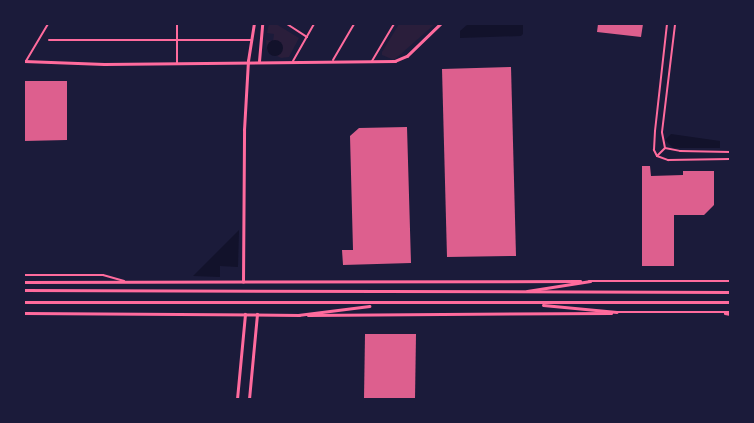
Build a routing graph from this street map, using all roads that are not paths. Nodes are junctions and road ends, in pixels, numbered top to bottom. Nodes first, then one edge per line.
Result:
1 (48, 24) edge
2 (177, 24) edge
3 (254, 24) edge
4 (262, 24) edge
5 (287, 24) edge
6 (314, 24) edge
7 (354, 24) edge
8 (394, 24) edge
9 (440, 24) edge
10 (667, 24) edge
11 (675, 24) edge
12 (307, 37) junction
13 (49, 40) dead end
14 (252, 40) junction
15 (177, 41) junction
16 (293, 60) junction
17 (333, 60) junction
18 (372, 60) junction
19 (25, 61) edge
20 (248, 61) junction
21 (259, 61) junction
22 (177, 63) junction
23 (665, 148) junction
24 (730, 152) edge
25 (657, 156) junction
26 (730, 159) edge
27 (24, 275) edge
28 (730, 281) edge
29 (24, 282) edge
30 (125, 282) junction
31 (243, 282) junction
32 (590, 282) junction
33 (24, 290) edge
34 (522, 292) junction
35 (730, 292) edge
36 (24, 302) edge
37 (730, 302) edge
38 (382, 304) junction
39 (528, 304) junction
40 (617, 312) junction
41 (24, 313) edge
42 (730, 313) edge
43 (245, 314) junction
44 (257, 314) junction
45 (298, 315) junction
46 (237, 399) edge
47 (249, 399) edge

1 - 19 street
2 - 15 street
3 - 14 main road
4 - 21 main road
5 - 12 street
6 - 12 street
7 - 17 street
8 - 18 street
9 - 18 main road
10 - 25 street
11 - 23 street
12 - 16 street
13 - 15 street
14 - 15 street
14 - 20 main road
15 - 22 street
16 - 17 main road
16 - 21 main road
17 - 18 main road
19 - 22 main road
20 - 21 main road
20 - 22 main road
20 - 31 main road
23 - 24 street
23 - 25 street
25 - 26 street
27 - 30 street
28 - 32 main road
29 - 30 main road
30 - 31 main road
31 - 32 main road
32 - 34 highway
33 - 34 highway
34 - 35 highway
36 - 38 highway
37 - 39 highway
38 - 39 highway
38 - 45 highway
39 - 40 highway
40 - 42 main road
40 - 45 main road
41 - 43 main road
43 - 44 main road
43 - 46 main road
44 - 45 main road
44 - 47 main road

